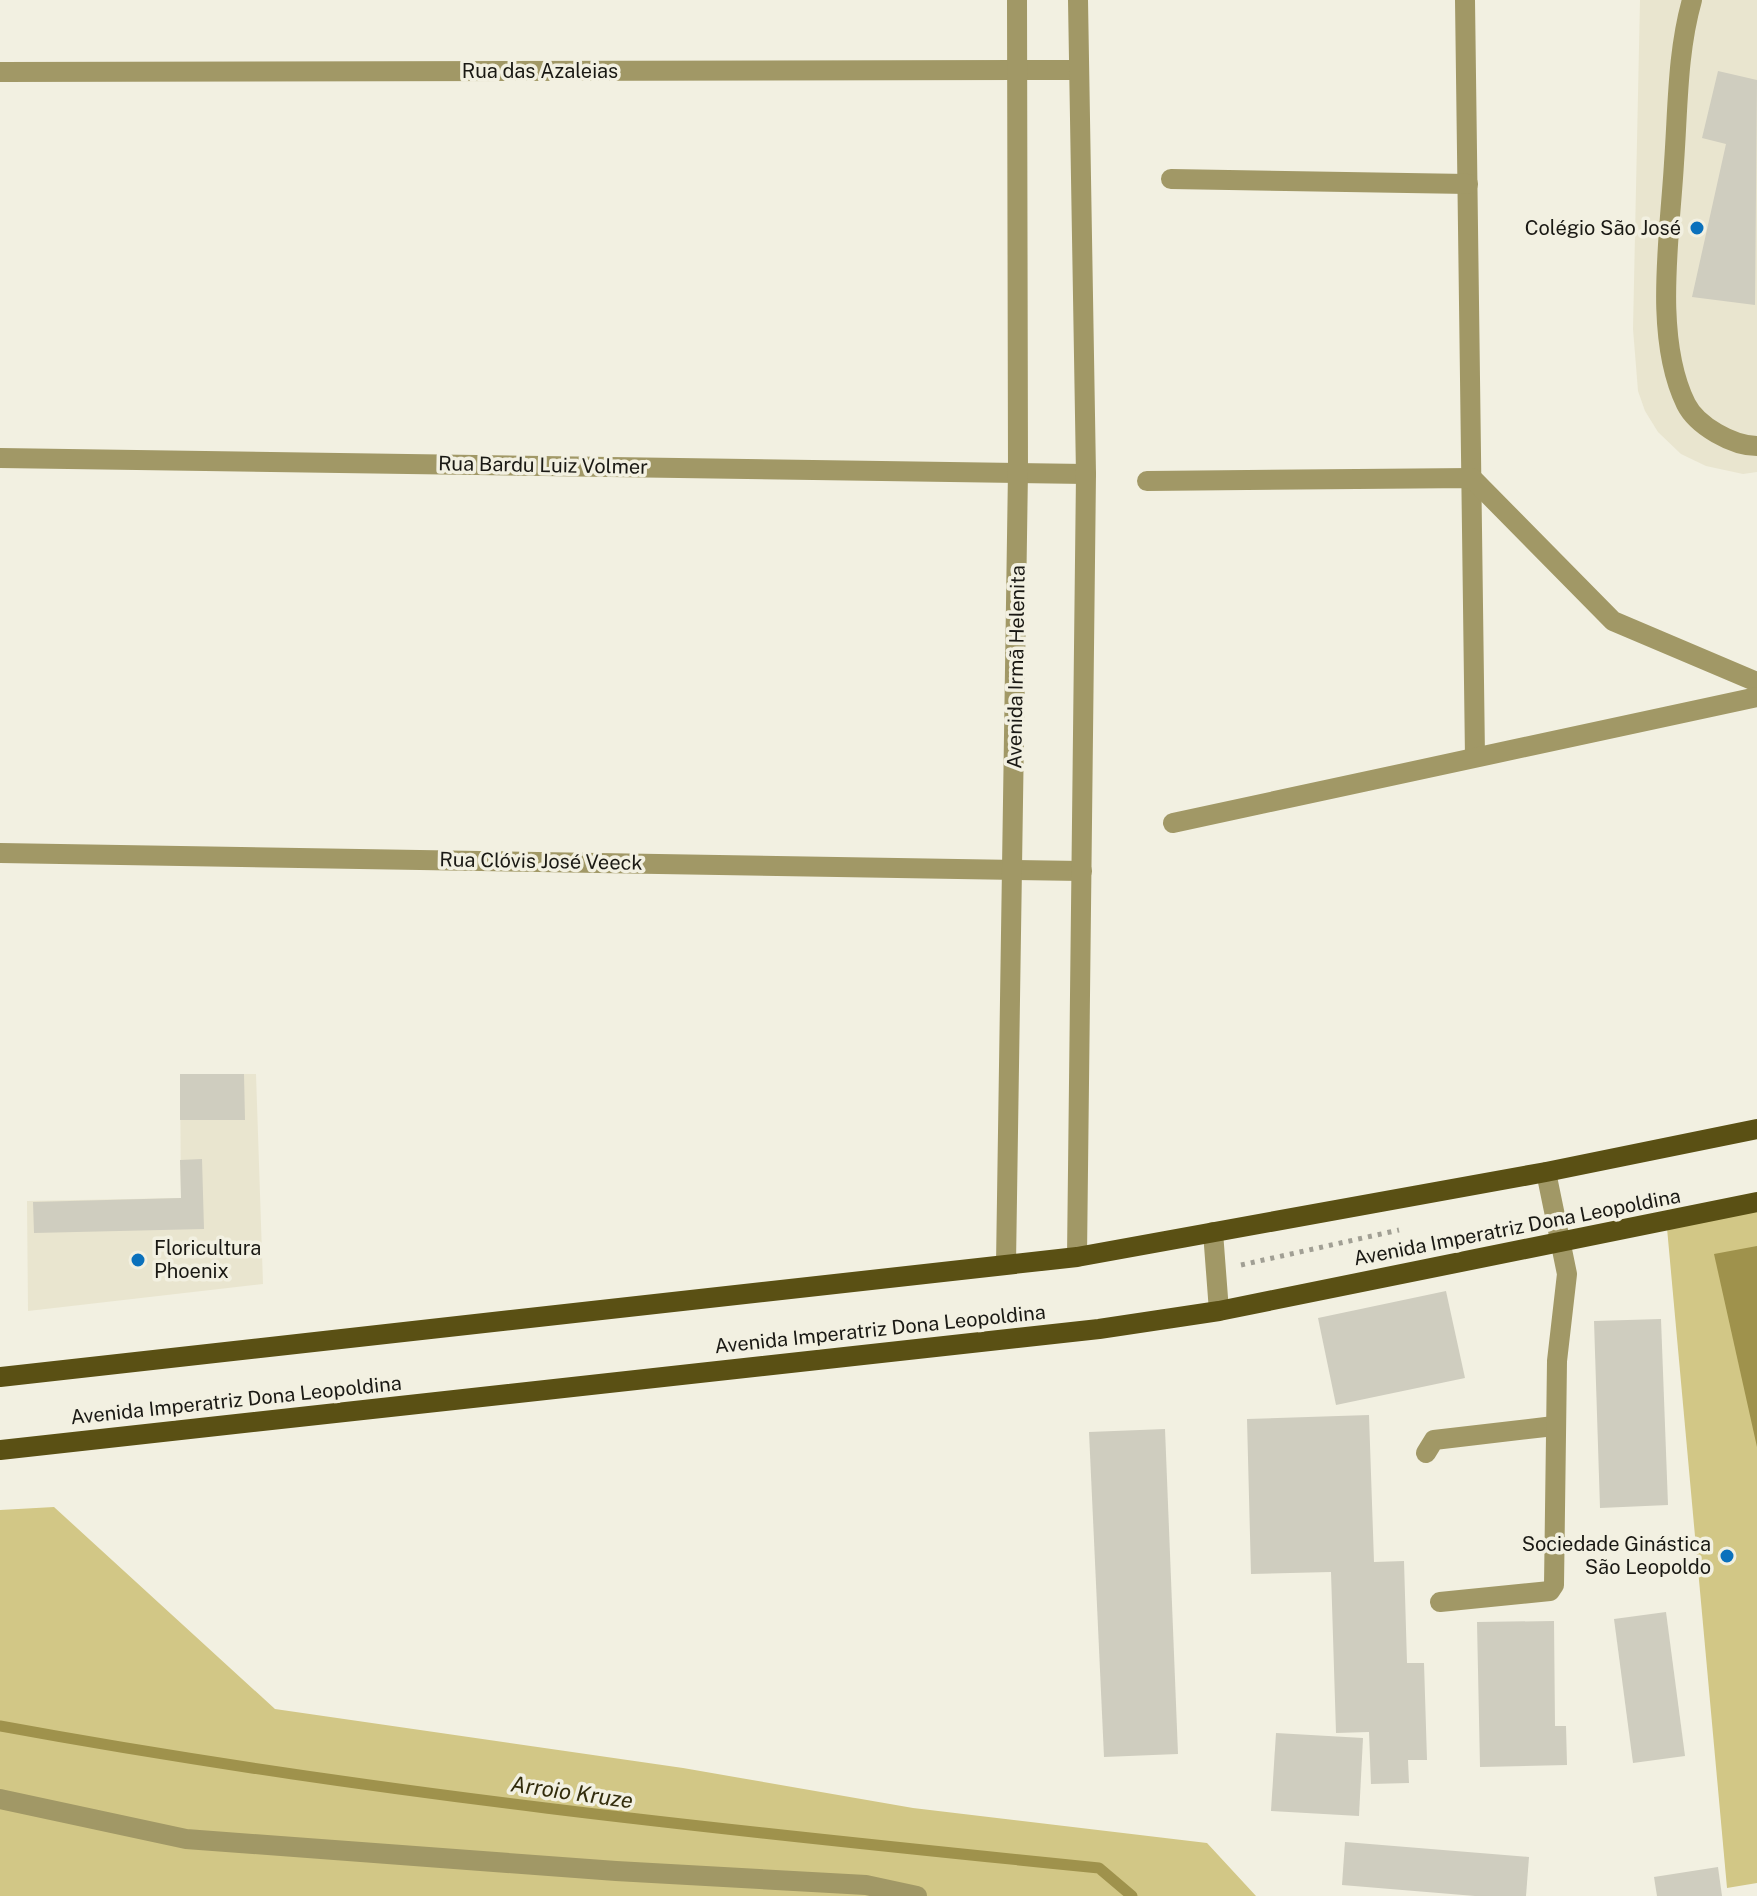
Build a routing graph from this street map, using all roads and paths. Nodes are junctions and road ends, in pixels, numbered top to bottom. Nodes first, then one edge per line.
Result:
1 (1017, 0) edge
2 (1078, 0) edge
3 (1465, 0) edge
4 (1692, 0) edge
5 (1017, 70) junction
6 (1079, 70) junction
7 (0, 72) edge
8 (1171, 179) dead end
9 (1468, 184) junction
10 (1757, 446) edge
11 (0, 458) edge
12 (1018, 471) junction
13 (1086, 474) junction
14 (1472, 478) junction
15 (1147, 481) dead end
16 (1757, 682) edge
17 (1757, 697) edge
18 (1475, 757) junction
19 (1173, 823) dead end
20 (0, 853) edge
21 (1014, 868) junction
22 (1082, 871) junction
23 (1757, 1129) edge
24 (1546, 1172) junction
25 (1757, 1202) edge
26 (1213, 1232) junction
27 (1562, 1243) junction
28 (1077, 1257) junction
29 (1006, 1264) junction
30 (1219, 1311) junction
31 (0, 1377) edge
32 (1554, 1426) junction
33 (0, 1450) edge
34 (1426, 1453) dead end
35 (1440, 1602) dead end
36 (0, 1799) edge
37 (917, 1896) edge

1 - 5 street, Avenida Irmã Helenita
2 - 6 street
3 - 9 street
4 - 10 street
5 - 6 street, Rua das Azaleias
5 - 7 street, Rua das Azaleias
5 - 12 street, Avenida Irmã Helenita
6 - 13 street
8 - 9 street
9 - 14 street
11 - 12 street, Rua Bardu Luiz Volmer
12 - 13 street, Rua Bardu Luiz Volmer
12 - 21 street, Avenida Irmã Helenita
13 - 22 street
14 - 15 street
14 - 16 street
14 - 18 street
17 - 18 street
18 - 19 street
20 - 21 street, Rua Clóvis José Veeck
21 - 22 street, Rua Clóvis José Veeck
21 - 29 street, Avenida Irmã Helenita
22 - 28 street
23 - 24 main road
24 - 26 main road
24 - 27 street
25 - 27 main road, Avenida Imperatriz Dona Leopoldina
26 - 28 main road
26 - 30 street
27 - 30 main road, Avenida Imperatriz Dona Leopoldina
27 - 32 street
28 - 29 main road
29 - 31 main road
30 - 33 main road, Avenida Imperatriz Dona Leopoldina
32 - 34 street
32 - 35 street
36 - 37 street

